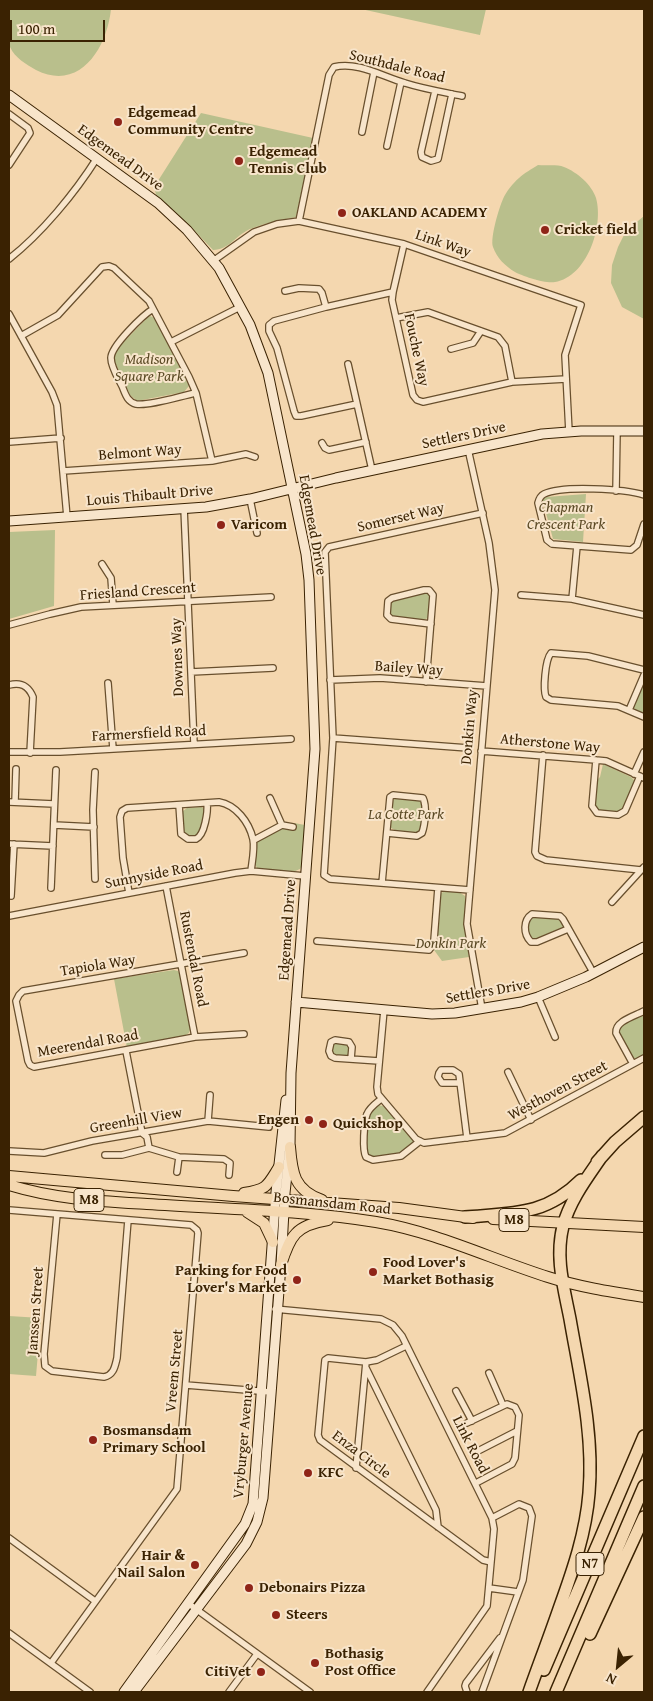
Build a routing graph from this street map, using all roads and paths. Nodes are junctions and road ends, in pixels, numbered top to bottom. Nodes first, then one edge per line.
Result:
1 (374, 72) junction
2 (401, 82) junction
3 (435, 90) junction
4 (452, 94) junction
5 (9, 95) edge
6 (462, 96) dead end
7 (9, 114) edge
8 (362, 132) dead end
9 (387, 146) dead end
10 (97, 158) junction
11 (9, 166) edge
12 (299, 221) junction
13 (404, 244) junction
14 (9, 259) edge
15 (213, 261) junction
16 (285, 290) dead end
17 (393, 292) junction
18 (240, 307) junction
19 (326, 307) junction
20 (153, 309) junction
21 (9, 314) edge
22 (396, 318) junction
23 (481, 331) junction
24 (21, 336) junction
25 (171, 342) junction
26 (451, 349) dead end
27 (348, 364) dead end
28 (566, 379) junction
29 (512, 382) junction
30 (196, 393) junction
31 (357, 404) junction
32 (617, 431) junction
33 (644, 431) edge
34 (569, 432) junction
35 (61, 438) junction
36 (9, 442) edge
37 (366, 442) junction
38 (322, 443) dead end
39 (468, 449) junction
40 (255, 457) dead end
41 (215, 460) junction
42 (372, 470) junction
43 (63, 471) junction
44 (292, 489) junction
45 (616, 491) junction
46 (644, 495) edge
47 (250, 499) junction
48 (184, 508) junction
49 (482, 513) junction
50 (67, 517) junction
51 (9, 521) edge
52 (644, 524) edge
53 (257, 534) dead end
54 (578, 546) junction
55 (326, 550) joint
56 (102, 564) dead end
57 (521, 595) dead end
58 (270, 597) dead end
59 (572, 599) junction
60 (188, 601) junction
61 (113, 605) junction
62 (644, 615) edge
63 (430, 624) junction
64 (9, 625) edge
65 (273, 668) dead end
66 (644, 670) edge
67 (191, 672) junction
68 (644, 675) edge
69 (330, 680) junction
70 (426, 682) junction
71 (108, 683) dead end
72 (9, 685) edge
73 (486, 686) junction
74 (628, 710) junction
75 (644, 717) edge
76 (334, 738) junction
77 (291, 740) dead end
78 (194, 744) junction
79 (468, 748) dead end
80 (113, 749) junction
81 (481, 751) junction
82 (9, 752) edge
83 (644, 752) edge
84 (30, 753) junction
85 (543, 756) junction
86 (596, 760) junction
87 (16, 769) dead end
88 (56, 770) dead end
89 (95, 772) dead end
90 (640, 776) edge
91 (270, 798) dead end
92 (12, 802) edge
93 (207, 803) junction
94 (54, 804) junction
95 (179, 805) junction
96 (54, 825) junction
97 (282, 825) junction
98 (94, 827) junction
99 (293, 827) dead end
100 (387, 833) junction
101 (254, 840) junction
102 (11, 844) edge
103 (53, 846) junction
104 (643, 868) edge
105 (251, 872) junction
106 (305, 876) junction
107 (95, 879) dead end
108 (382, 883) junction
109 (166, 886) junction
110 (51, 888) dead end
111 (438, 888) junction
112 (470, 890) junction
113 (129, 893) junction
114 (11, 896) dead end
115 (612, 902) dead end
116 (9, 916) edge
117 (568, 929) junction
118 (318, 941) dead end
119 (644, 947) edge
120 (244, 953) dead end
121 (181, 965) junction
122 (594, 974) junction
123 (20, 993) joint
124 (538, 997) junction
125 (296, 1002) junction
126 (482, 1009) junction
127 (384, 1010) junction
128 (644, 1011) edge
129 (244, 1034) dead end
130 (195, 1037) junction
131 (555, 1037) dead end
132 (126, 1050) junction
133 (644, 1058) edge
134 (351, 1059) junction
135 (379, 1061) junction
136 (633, 1064) junction
137 (291, 1072) junction
138 (508, 1072) dead end
139 (460, 1083) dead end
140 (210, 1095) dead end
141 (381, 1099) junction
142 (644, 1117) edge
143 (531, 1120) junction
144 (208, 1121) junction
145 (269, 1127) dead end
146 (142, 1133) junction
147 (467, 1138) junction
148 (420, 1142) junction
149 (290, 1147) junction
150 (149, 1148) junction
151 (9, 1151) edge
152 (105, 1155) dead end
153 (602, 1156) junction
154 (179, 1157) junction
155 (278, 1166) junction
156 (177, 1172) dead end
157 (229, 1175) dead end
158 (9, 1176) edge
159 (9, 1185) edge
160 (228, 1196) junction
161 (280, 1200) junction
162 (332, 1203) junction
163 (9, 1210) edge
164 (245, 1210) junction
165 (280, 1213) junction
166 (57, 1214) junction
167 (465, 1217) junction
168 (348, 1219) junction
169 (128, 1220) junction
170 (564, 1223) junction
171 (644, 1228) edge
172 (273, 1242) junction
173 (281, 1265) junction
174 (562, 1281) junction
175 (644, 1297) edge
176 (273, 1309) junction
177 (406, 1346) junction
178 (366, 1365) junction
179 (489, 1373) dead end
180 (186, 1385) junction
181 (266, 1391) junction
182 (456, 1391) dead end
183 (503, 1405) junction
184 (517, 1431) junction
185 (644, 1436) edge
186 (478, 1451) dead end
187 (356, 1468) junction
188 (476, 1483) junction
189 (644, 1486) edge
190 (492, 1518) junction
191 (644, 1518) edge
192 (438, 1527) junction
193 (9, 1538) edge
194 (491, 1562) junction
195 (489, 1588) junction
196 (518, 1592) junction
197 (95, 1602) junction
198 (192, 1606) junction
199 (504, 1632) junction
200 (9, 1633) edge
201 (257, 1654) junction
202 (51, 1663) junction
203 (90, 1692) edge
204 (124, 1692) edge
205 (134, 1692) edge
206 (229, 1692) edge
207 (310, 1692) edge
208 (427, 1692) edge
209 (468, 1692) edge
210 (482, 1692) edge
211 (529, 1692) edge
212 (534, 1692) edge
213 (556, 1692) edge
214 (562, 1692) edge

1 - 2 street, Southdale Road
1 - 8 street
1 - 12 street, Southdale Road
2 - 3 street, Southdale Road
2 - 9 street
3 - 4 street, Southdale Road
3 - 4 street
4 - 6 street, Southdale Road
5 - 10 street, Edgemead Drive
7 - 11 street
10 - 14 street
10 - 15 street, Edgemead Drive
12 - 13 street, Link Way
12 - 15 street, Link Way
13 - 17 street, Fouche Way
13 - 28 street, Link Way
15 - 18 street, Edgemead Drive
16 - 19 street
17 - 19 street
17 - 22 street, Fouche Way
18 - 25 street
18 - 44 street, Edgemead Drive
19 - 31 street
20 - 24 street
20 - 25 street
20 - 30 street
21 - 24 street
22 - 23 street
22 - 29 street, Fouche Way
23 - 26 street
23 - 29 street
24 - 35 street
25 - 30 street
27 - 31 street
28 - 29 street, Fouche Way
28 - 34 street
30 - 41 street
31 - 37 street
32 - 33 street, Settlers Drive
32 - 34 street, Settlers Drive
32 - 45 street
34 - 39 street, Settlers Drive
35 - 36 street
35 - 43 street
37 - 38 street
37 - 42 street
39 - 42 street, Settlers Drive
39 - 49 street, Donkin Way
40 - 41 street, Belmont Way
41 - 43 street, Belmont Way
42 - 44 street, Settlers Drive
43 - 50 street
44 - 47 street, Louis Thibault Drive
44 - 106 street, Edgemead Drive
45 - 46 street
45 - 54 street
47 - 48 street, Louis Thibault Drive
47 - 53 street
48 - 50 street, Louis Thibault Drive
48 - 60 street, Downes Way
49 - 55 street, Somerset Way
49 - 73 street, Donkin Way
50 - 51 street, Louis Thibault Drive
52 - 54 street
54 - 59 street
55 - 69 street, Edgemead Drive
56 - 61 street
57 - 59 street
58 - 60 street, Friesland Crescent
59 - 62 street
60 - 61 street, Friesland Crescent
60 - 67 street, Downes Way
61 - 64 street, Friesland Crescent
63 - 63 street
63 - 70 street
65 - 67 street
66 - 74 street
67 - 78 street, Downes Way
68 - 74 street
69 - 70 street, Bailey Way
69 - 76 street, Edgemead Drive
70 - 73 street, Bailey Way
71 - 80 street
72 - 84 street
73 - 81 street, Donkin Way
74 - 75 street
76 - 79 street
76 - 108 street, Edgemead Drive
77 - 78 street, Farmersfield Road
78 - 80 street, Farmersfield Road
80 - 84 street, Farmersfield Road
81 - 85 street, Atherstone Way
81 - 112 street, Donkin Way
82 - 84 street, Farmersfield Road
83 - 90 street
85 - 86 street, Atherstone Way
85 - 104 street
86 - 90 street, Atherstone Way
86 - 90 street
87 - 92 street
88 - 94 street
89 - 98 street
91 - 97 street
92 - 94 street
93 - 95 street
93 - 95 street
93 - 101 street
94 - 96 street
95 - 113 street
96 - 98 street
96 - 103 street
97 - 99 street
97 - 101 street
98 - 107 street
100 - 100 street
100 - 108 street
101 - 105 street
102 - 103 street
102 - 114 street
103 - 110 street
104 - 115 street
105 - 106 street, Sunnyside Road
105 - 109 street, Sunnyside Road
106 - 125 street, Edgemead Drive
108 - 111 street
109 - 113 street, Sunnyside Road
109 - 121 street, Rustendal Road
111 - 112 street
111 - 118 street
112 - 126 street, Donkin Way
113 - 116 street, Sunnyside Road
117 - 117 street
117 - 122 street
119 - 122 street, Settlers Drive
120 - 121 street, Tapiola Way
121 - 123 street, Tapiola Way
121 - 130 street, Rustendal Road
122 - 124 street, Settlers Drive
123 - 132 street, Meerendal Road
124 - 126 street, Settlers Drive
124 - 131 street
125 - 127 street, Settlers Drive
125 - 137 street, Edgemead Drive
126 - 127 street, Settlers Drive
127 - 135 street
128 - 136 street
129 - 130 street, Meerendal Road
130 - 132 street, Meerendal Road
132 - 146 street
133 - 136 street, Westhoven Street
134 - 134 street
134 - 135 street
135 - 141 street
136 - 143 street, Westhoven Street
137 - 149 street, Edgemead Drive
137 - 155 street, Edgemead Drive
138 - 143 street
139 - 147 street
140 - 144 street
141 - 148 street
141 - 148 street
142 - 153 highway
143 - 147 street, Westhoven Street
144 - 145 street, Greenhill View
144 - 146 street, Greenhill View
146 - 150 street
146 - 151 street, Greenhill View
147 - 148 street, Westhoven Street
149 - 161 street, Edgemead Drive
149 - 162 main road
150 - 152 street
150 - 154 street
153 - 167 highway
153 - 170 highway
154 - 156 street
154 - 157 street
155 - 160 main road
155 - 161 street, Edgemead Drive
158 - 160 main road, Bosmansdam Road / M8
159 - 164 main road, Bosmansdam Road / M8
160 - 161 main road, Bosmansdam Road / M8
161 - 162 main road, Bosmansdam Road / M8
161 - 165 street
162 - 167 main road, Bosmansdam Road / M8
163 - 166 street, Vreem Street
164 - 165 main road, Bosmansdam Road / M8
164 - 172 main road
165 - 168 main road, Bosmansdam Road / M8
165 - 172 street, Vryburger Avenue
165 - 173 street, Vryburger Avenue
166 - 169 street, Vreem Street
166 - 169 street, Janssen Street
167 - 170 main road, Bosmansdam Road / M8
168 - 173 main road
168 - 174 main road, Bosmansdam Road / M8
169 - 180 street, Vreem Street
170 - 171 main road, Bosmansdam Road / M8
170 - 174 highway
172 - 176 street, Vryburger Avenue
173 - 176 street, Vryburger Avenue
174 - 175 main road, Bosmansdam Road / M8
174 - 211 highway
176 - 177 street, Link Road
176 - 181 street, Vryburger Avenue
177 - 178 street
177 - 188 street, Link Road
178 - 187 street
178 - 187 street, Enza Circle
178 - 192 street, Enza Circle
179 - 183 street
180 - 181 street
180 - 197 street, Vreem Street
181 - 198 street, Vryburger Avenue
182 - 183 street
183 - 184 street
184 - 186 street
184 - 188 street
185 - 212 highway, N7
187 - 192 street, Enza Circle
188 - 190 street, Link Road
189 - 213 highway, N7
190 - 194 street, Link Road
190 - 196 street
191 - 214 highway
192 - 194 street, Enza Circle
193 - 197 street
194 - 195 street, Link Road
195 - 196 street
195 - 208 street, Link Road
196 - 199 street
197 - 202 street, Vreem Street
198 - 201 street
198 - 204 street, Vryburger Avenue
198 - 205 street, Vryburger Avenue
199 - 209 street
199 - 210 street
200 - 202 street
201 - 206 street
201 - 207 street
202 - 203 street

